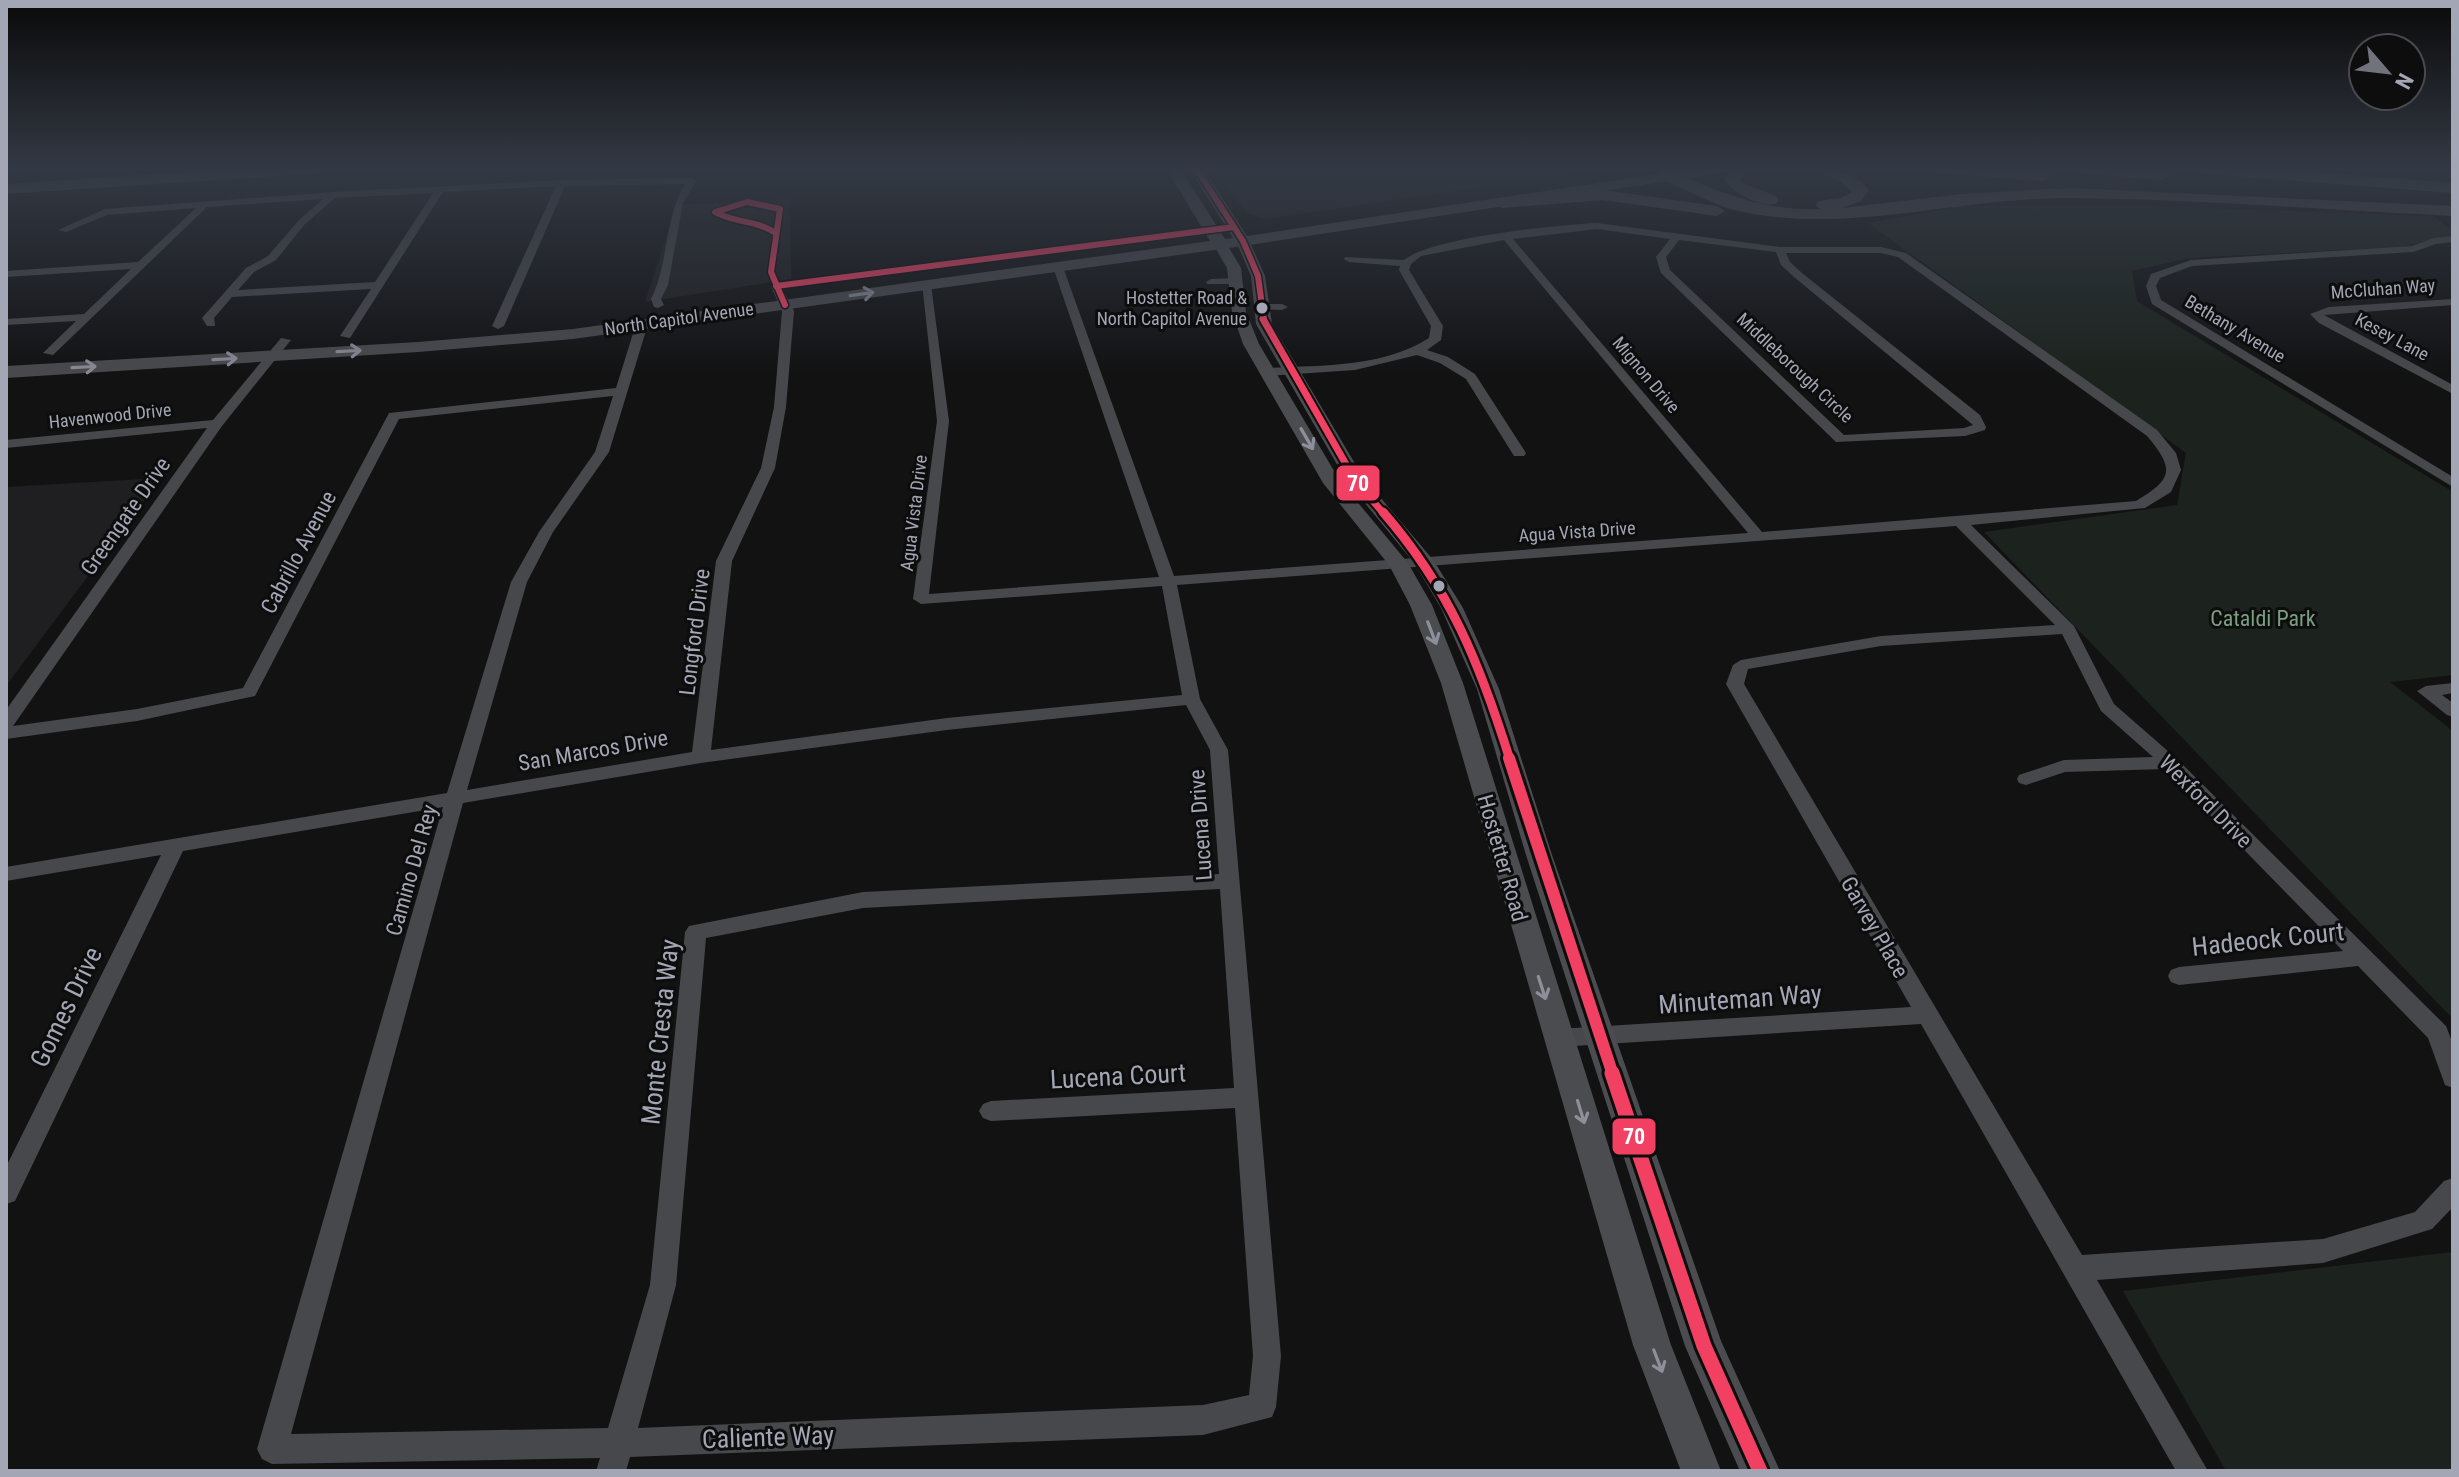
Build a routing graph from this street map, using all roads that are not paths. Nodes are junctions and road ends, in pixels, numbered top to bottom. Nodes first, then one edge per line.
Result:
1 (171, 237) edge
2 (290, 237) edge
3 (410, 237) edge
4 (538, 237) edge
5 (672, 237) edge
6 (1216, 237) junction
7 (1240, 237) edge
8 (1501, 237) edge
9 (1507, 237) edge
10 (1676, 237) edge
11 (1684, 237) edge
12 (2453, 239) edge
13 (1780, 250) junction
14 (1349, 259) dead end
15 (1406, 263) junction
16 (141, 265) junction
17 (1058, 267) junction
18 (6, 274) edge
19 (1237, 281) junction
20 (1211, 282) dead end
21 (380, 285) junction
22 (926, 285) junction
23 (768, 288) joint
24 (230, 294) junction
25 (702, 298) dead end
26 (2453, 302) edge
27 (658, 305) junction
28 (785, 305) junction
29 (1259, 307) junction
30 (1282, 307) dead end
31 (2316, 314) joint
32 (87, 317) junction
33 (6, 322) edge
34 (211, 324) dead end
35 (642, 324) junction
36 (498, 326) junction
37 (346, 336) junction
38 (285, 340) junction
39 (1420, 352) junction
40 (49, 353) junction
41 (6, 356) edge
42 (271, 356) junction
43 (1290, 370) junction
44 (6, 372) edge
45 (1267, 372) junction
46 (2453, 390) edge
47 (621, 391) junction
48 (217, 423) junction
49 (6, 444) edge
50 (1519, 453) dead end
51 (2453, 483) edge
52 (1960, 522) junction
53 (1758, 536) junction
54 (1411, 562) junction
55 (1169, 582) junction
56 (2068, 629) junction
57 (2453, 688) edge
58 (1191, 699) junction
59 (2453, 711) edge
60 (6, 723) edge
61 (6, 733) edge
62 (701, 757) junction
63 (2170, 763) junction
64 (2026, 779) dead end
65 (456, 798) junction
66 (176, 845) junction
67 (6, 874) edge
68 (1227, 881) junction
69 (2364, 957) junction
70 (2179, 976) dead end
71 (1925, 1015) junction
72 (1600, 1036) junction
73 (1558, 1038) junction
74 (2453, 1078) edge
75 (1248, 1097) junction
76 (991, 1111) dead end
77 (2453, 1189) edge
78 (6, 1193) edge
79 (2072, 1267) junction
80 (1262, 1407) joint
81 (619, 1443) junction
82 (272, 1449) joint
83 (611, 1471) edge
84 (1701, 1471) edge
85 (1760, 1471) edge
86 (2193, 1471) edge

1 - 16 street
2 - 24 street
3 - 21 street
4 - 36 street
5 - 27 street
6 - 17 main road, North Capitol Avenue
6 - 19 main road, Hostetter Road
6 - 23 main road, North Capitol Avenue
7 - 29 main road, Hostetter Road
8 - 15 street
9 - 53 street, Mignon Drive
10 - 13 street, Middleborough Circle
11 - 13 street
12 - 51 street, Bethany Avenue
13 - 52 street, Agua Vista Drive
14 - 15 street
15 - 39 street
16 - 18 street
16 - 32 street
17 - 22 main road, North Capitol Avenue
17 - 55 street, Lucena Drive
19 - 20 street
19 - 45 main road, Hostetter Road
21 - 24 street
21 - 37 street
28 -> 22 main road, North Capitol Avenue
22 - 55 street, Agua Vista Drive
23 - 28 street, Longford Drive
24 - 34 street
25 - 27 main road, North Capitol Avenue
26 - 31 street, McCluhan Way
27 - 36 main road, North Capitol Avenue
28 - 35 main road, North Capitol Avenue
28 - 62 street, Longford Drive
29 - 30 street
29 - 43 main road, Hostetter Road
31 - 46 street, Kesey Lane
32 - 33 street
32 - 40 street
42 -> 35 main road, North Capitol Avenue
35 - 47 street, Camino Del Rey
36 - 37 main road, North Capitol Avenue
37 - 38 main road, North Capitol Avenue
38 - 40 main road, North Capitol Avenue
38 - 42 street, Greengate Drive
39 - 43 street
39 - 50 street
40 - 41 main road, North Capitol Avenue
44 -> 42 main road, North Capitol Avenue
42 - 48 street, Greengate Drive
43 - 45 street
43 - 54 main road, Hostetter Road
45 -> 54 main road, Hostetter Road
47 - 61 street, Cabrillo Avenue
47 - 65 street, Camino Del Rey
48 - 49 street, Havenwood Drive
48 - 60 street, Greengate Drive
52 - 53 street, Agua Vista Drive
52 - 56 street, Wexford Drive
53 - 54 street, Agua Vista Drive
54 - 55 street, Agua Vista Drive
54 - 72 main road, Hostetter Road
54 -> 73 main road, Hostetter Road
55 - 58 street, Lucena Drive
56 - 63 street, Wexford Drive
56 - 71 street, Garvey Place
57 - 59 street
58 - 62 street, San Marcos Drive
58 - 68 street, Lucena Drive
62 - 65 street, San Marcos Drive
63 - 64 street
63 - 69 street, Wexford Drive
65 - 66 street, San Marcos Drive
65 - 82 street, Camino Del Rey
66 - 67 street, San Marcos Drive
66 - 78 street, Gomes Drive
68 - 75 street, Lucena Drive
68 - 81 street, Monte Cresta Way
69 - 70 street, Hadeock Court
69 - 74 street, Wexford Drive
71 - 72 street, Minuteman Way
71 - 79 street, Garvey Place
72 - 73 street, Minuteman Way
72 - 85 main road, Hostetter Road
73 -> 84 main road, Hostetter Road
75 - 76 street, Lucena Court
75 - 80 street, Lucena Drive
77 - 79 street
79 - 86 street, Garvey Place
80 - 81 street, Caliente Way
81 - 82 street, Caliente Way
81 - 83 street, Monte Cresta Way

